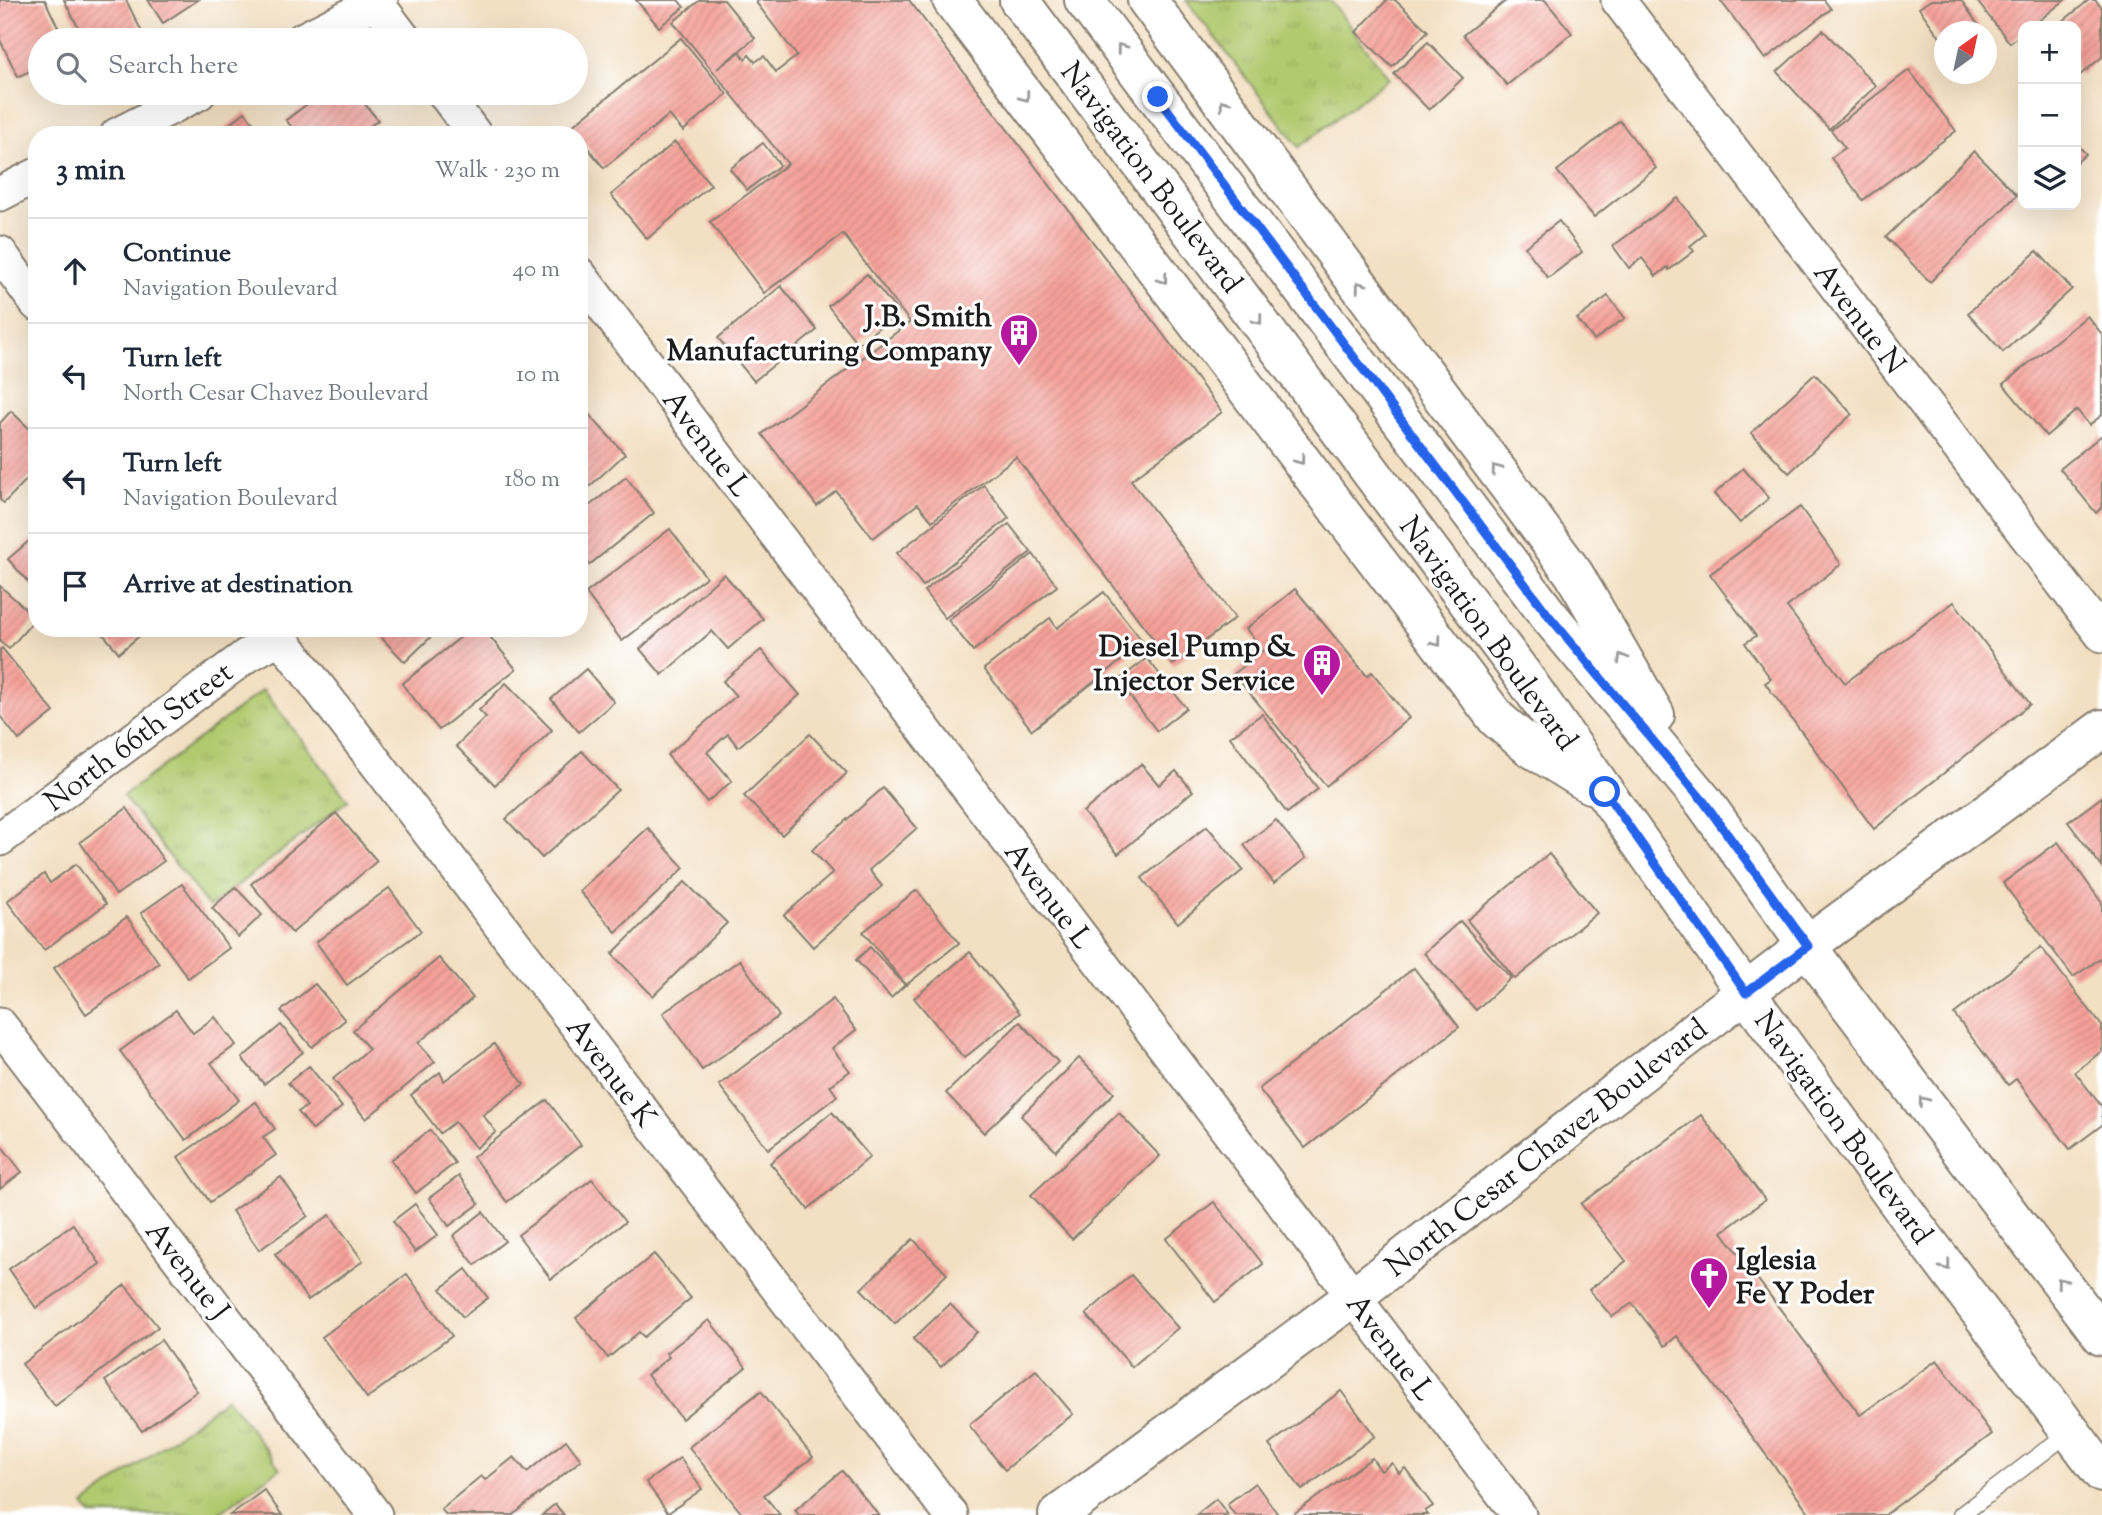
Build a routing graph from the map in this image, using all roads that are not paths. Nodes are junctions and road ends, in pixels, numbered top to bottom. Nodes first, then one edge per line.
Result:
1 (951, 0) edge
2 (1019, 0) edge
3 (1084, 0) edge
4 (1147, 0) edge
5 (1618, 0) edge
6 (379, 1) edge
7 (326, 28) edge
8 (397, 28) edge
9 (176, 105) edge
10 (453, 105) edge
11 (135, 126) edge
12 (468, 126) edge
13 (28, 180) edge
14 (0, 194) edge
15 (0, 254) edge
16 (588, 286) edge
17 (28, 292) edge
18 (2102, 635) edge
19 (271, 637) edge
20 (279, 637) edge
21 (2102, 729) edge
22 (1605, 792) junction
23 (1704, 802) junction
24 (0, 839) edge
25 (1808, 946) junction
26 (1746, 993) junction
27 (0, 1025) edge
28 (1353, 1297) junction
29 (2102, 1336) edge
30 (2071, 1431) junction
31 (2102, 1473) edge
32 (375, 1515) edge
33 (951, 1515) edge
34 (1058, 1515) edge
35 (1519, 1515) edge
36 (1961, 1515) edge

1 -> 22 main road
2 -> 22 main road, Navigation Boulevard
23 -> 3 main road, Navigation Boulevard
23 -> 4 main road
5 - 18 street, Avenue N
6 - 7 street
6 - 8 street
9 - 11 street
10 - 12 street
13 - 14 street
15 - 17 street
16 - 28 street, Avenue L
19 - 24 street, North 66th Street
20 - 33 street, Avenue K
21 - 25 main road, North Cesar Chavez Boulevard
22 - 26 main road, Navigation Boulevard
23 - 25 main road, Navigation Boulevard
25 - 26 main road, North Cesar Chavez Boulevard
29 -> 25 main road, Navigation Boulevard
26 - 28 main road, North Cesar Chavez Boulevard
26 -> 30 main road, Navigation Boulevard
27 - 32 street, Avenue J
28 - 34 main road, North Cesar Chavez Boulevard
28 - 35 street, Avenue L
30 - 31 main road, Navigation Boulevard
30 - 36 lane

